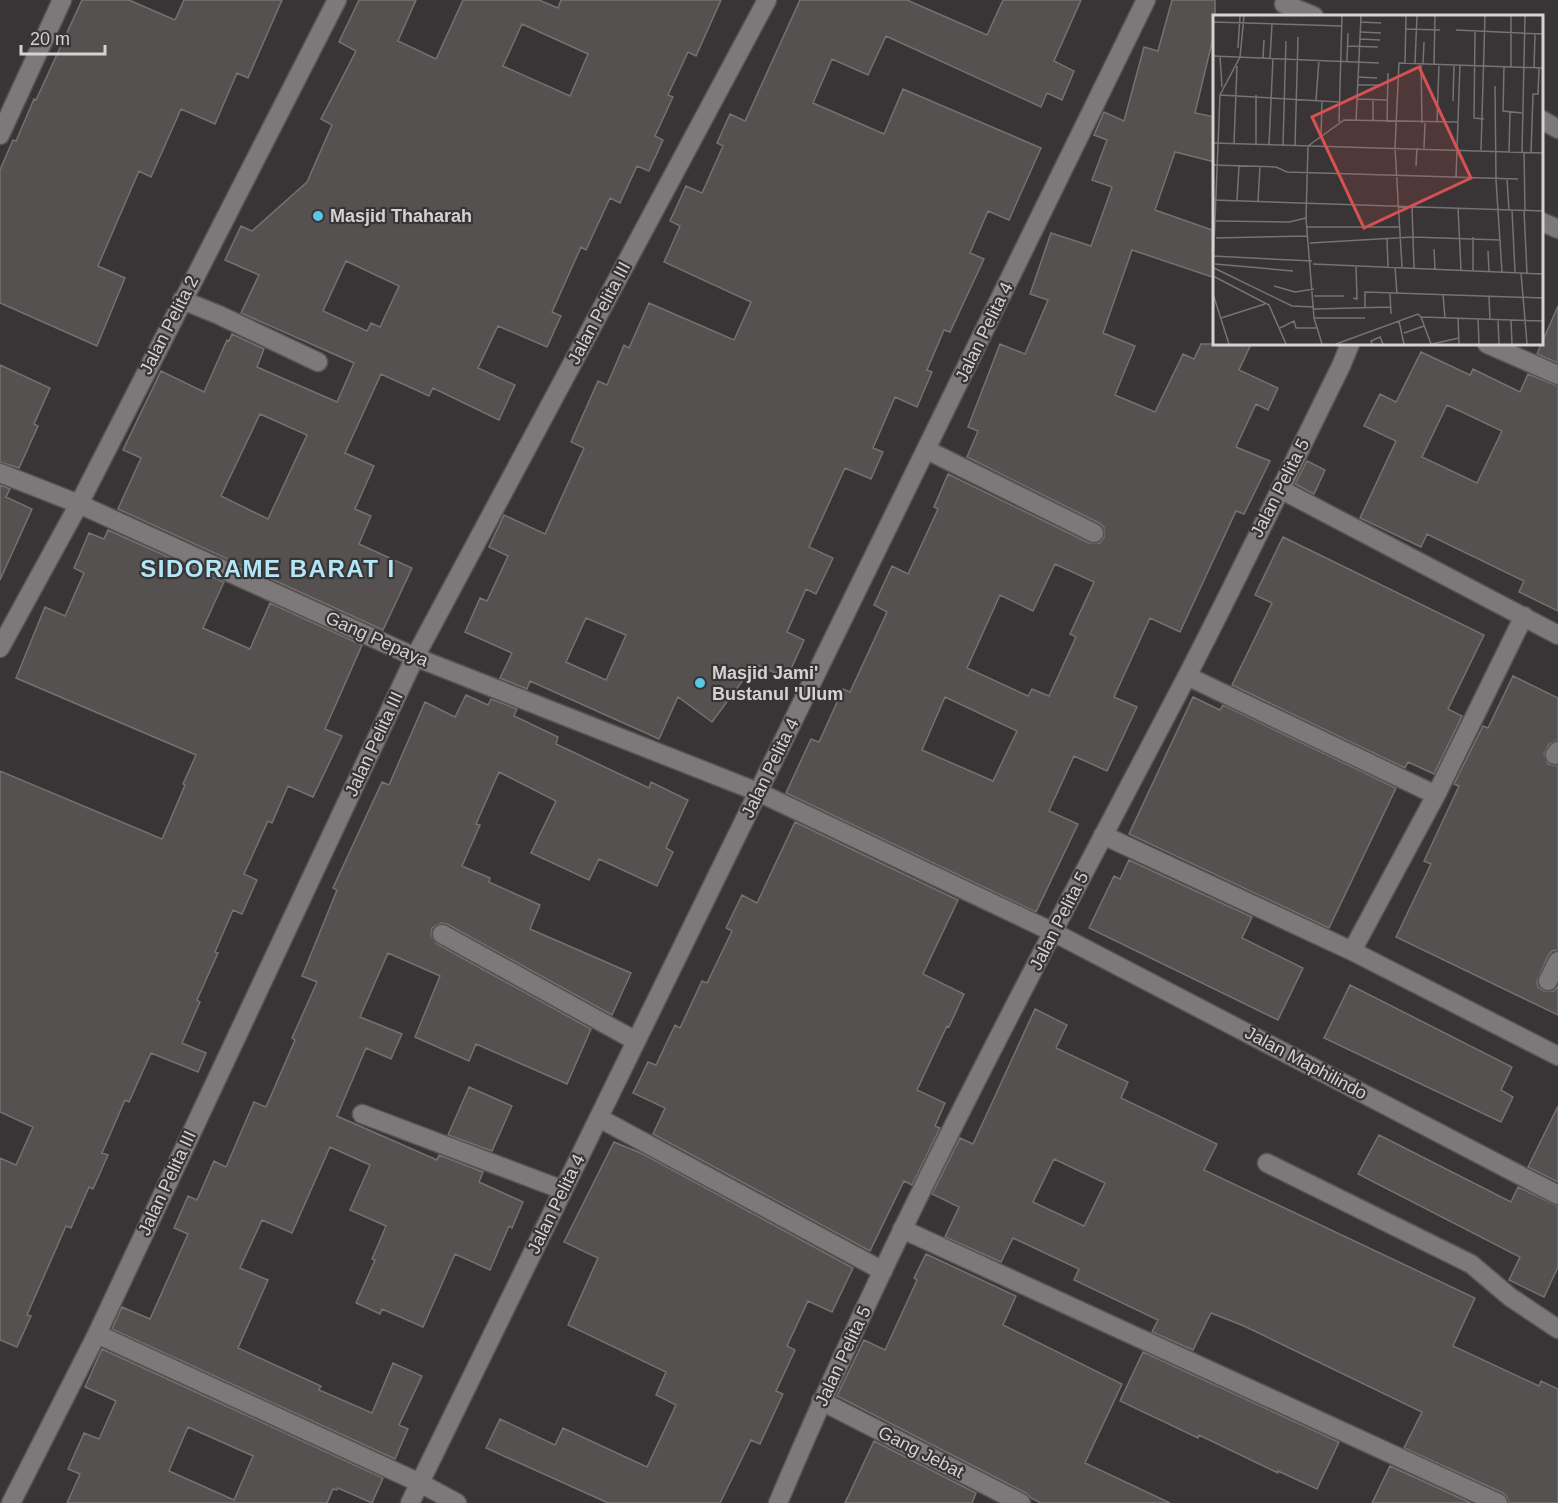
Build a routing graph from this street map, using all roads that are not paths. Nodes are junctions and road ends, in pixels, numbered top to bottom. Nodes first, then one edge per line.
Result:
1 (62, 0) edge
2 (338, 0) edge
3 (767, 0) edge
4 (1146, 0) edge
5 (1285, 7) edge
6 (1311, 15) edge
7 (1543, 121) edge
8 (1558, 129) edge
9 (0, 135) edge
10 (1543, 222) edge
11 (1558, 230) edge
12 (182, 300) junction
13 (1350, 345) edge
14 (1489, 345) edge
15 (318, 362) dead end
16 (1558, 375) edge
17 (927, 450) junction
18 (0, 473) edge
19 (1280, 489) junction
20 (79, 504) junction
21 (1094, 533) dead end
22 (1524, 616) junction
23 (1558, 635) edge
24 (0, 648) edge
25 (415, 657) junction
26 (1187, 676) junction
27 (758, 792) junction
28 (1436, 795) junction
29 (1103, 835) junction
30 (1053, 932) junction
31 (442, 934) dead end
32 (1352, 951) junction
33 (1558, 961) edge
34 (1548, 981) dead end
35 (636, 1041) junction
36 (1558, 1056) edge
37 (362, 1114) dead end
38 (599, 1118) junction
39 (1267, 1162) dead end
40 (563, 1190) junction
41 (1558, 1195) edge
42 (902, 1229) junction
43 (883, 1271) junction
44 (1558, 1329) edge
45 (97, 1334) junction
46 (821, 1401) junction
47 (420, 1483) junction
48 (11, 1503) edge
49 (410, 1503) edge
50 (457, 1503) edge
51 (778, 1503) edge
52 (1021, 1503) edge
53 (1498, 1503) edge

1 - 9 street
2 - 12 street, Jalan Pelita 2
3 - 25 street, Jalan Pelita III
4 - 17 street, Jalan Pelita 4
5 - 6 street
7 - 8 street
10 - 11 street
12 - 15 street
12 - 20 street, Jalan Pelita 2
13 - 19 street, Jalan Pelita 5
14 - 16 street
17 - 21 street
17 - 27 street, Jalan Pelita 4
18 - 20 street, Gang Pepaya
19 - 22 street
19 - 26 street, Jalan Pelita 5
20 - 24 street, Jalan Pelita 2
20 - 25 street, Gang Pepaya
22 - 23 street
22 - 28 street
25 - 27 street, Gang Pepaya
25 - 45 street, Jalan Pelita III
26 - 28 street
26 - 29 street, Jalan Pelita 5
27 - 30 street, Gang Pepaya
27 - 35 street, Jalan Pelita 4
28 - 32 street
29 - 30 street, Jalan Pelita 5
29 - 32 street
30 - 41 street, Jalan Maphilindo
30 - 42 street, Jalan Pelita 5
31 - 35 street
32 - 36 street
33 - 34 street
35 - 38 street, Jalan Pelita 4
37 - 40 street
38 - 40 street, Jalan Pelita 4
38 - 43 street
39 - 44 street
40 - 47 street, Jalan Pelita 4
42 - 43 street, Jalan Pelita 5
42 - 53 street
43 - 46 street, Jalan Pelita 5
45 - 47 street
45 - 48 street, Jalan Pelita III
46 - 51 street, Jalan Pelita 5
46 - 52 street, Gang Jebat
47 - 49 street, Jalan Pelita 4
47 - 50 street

